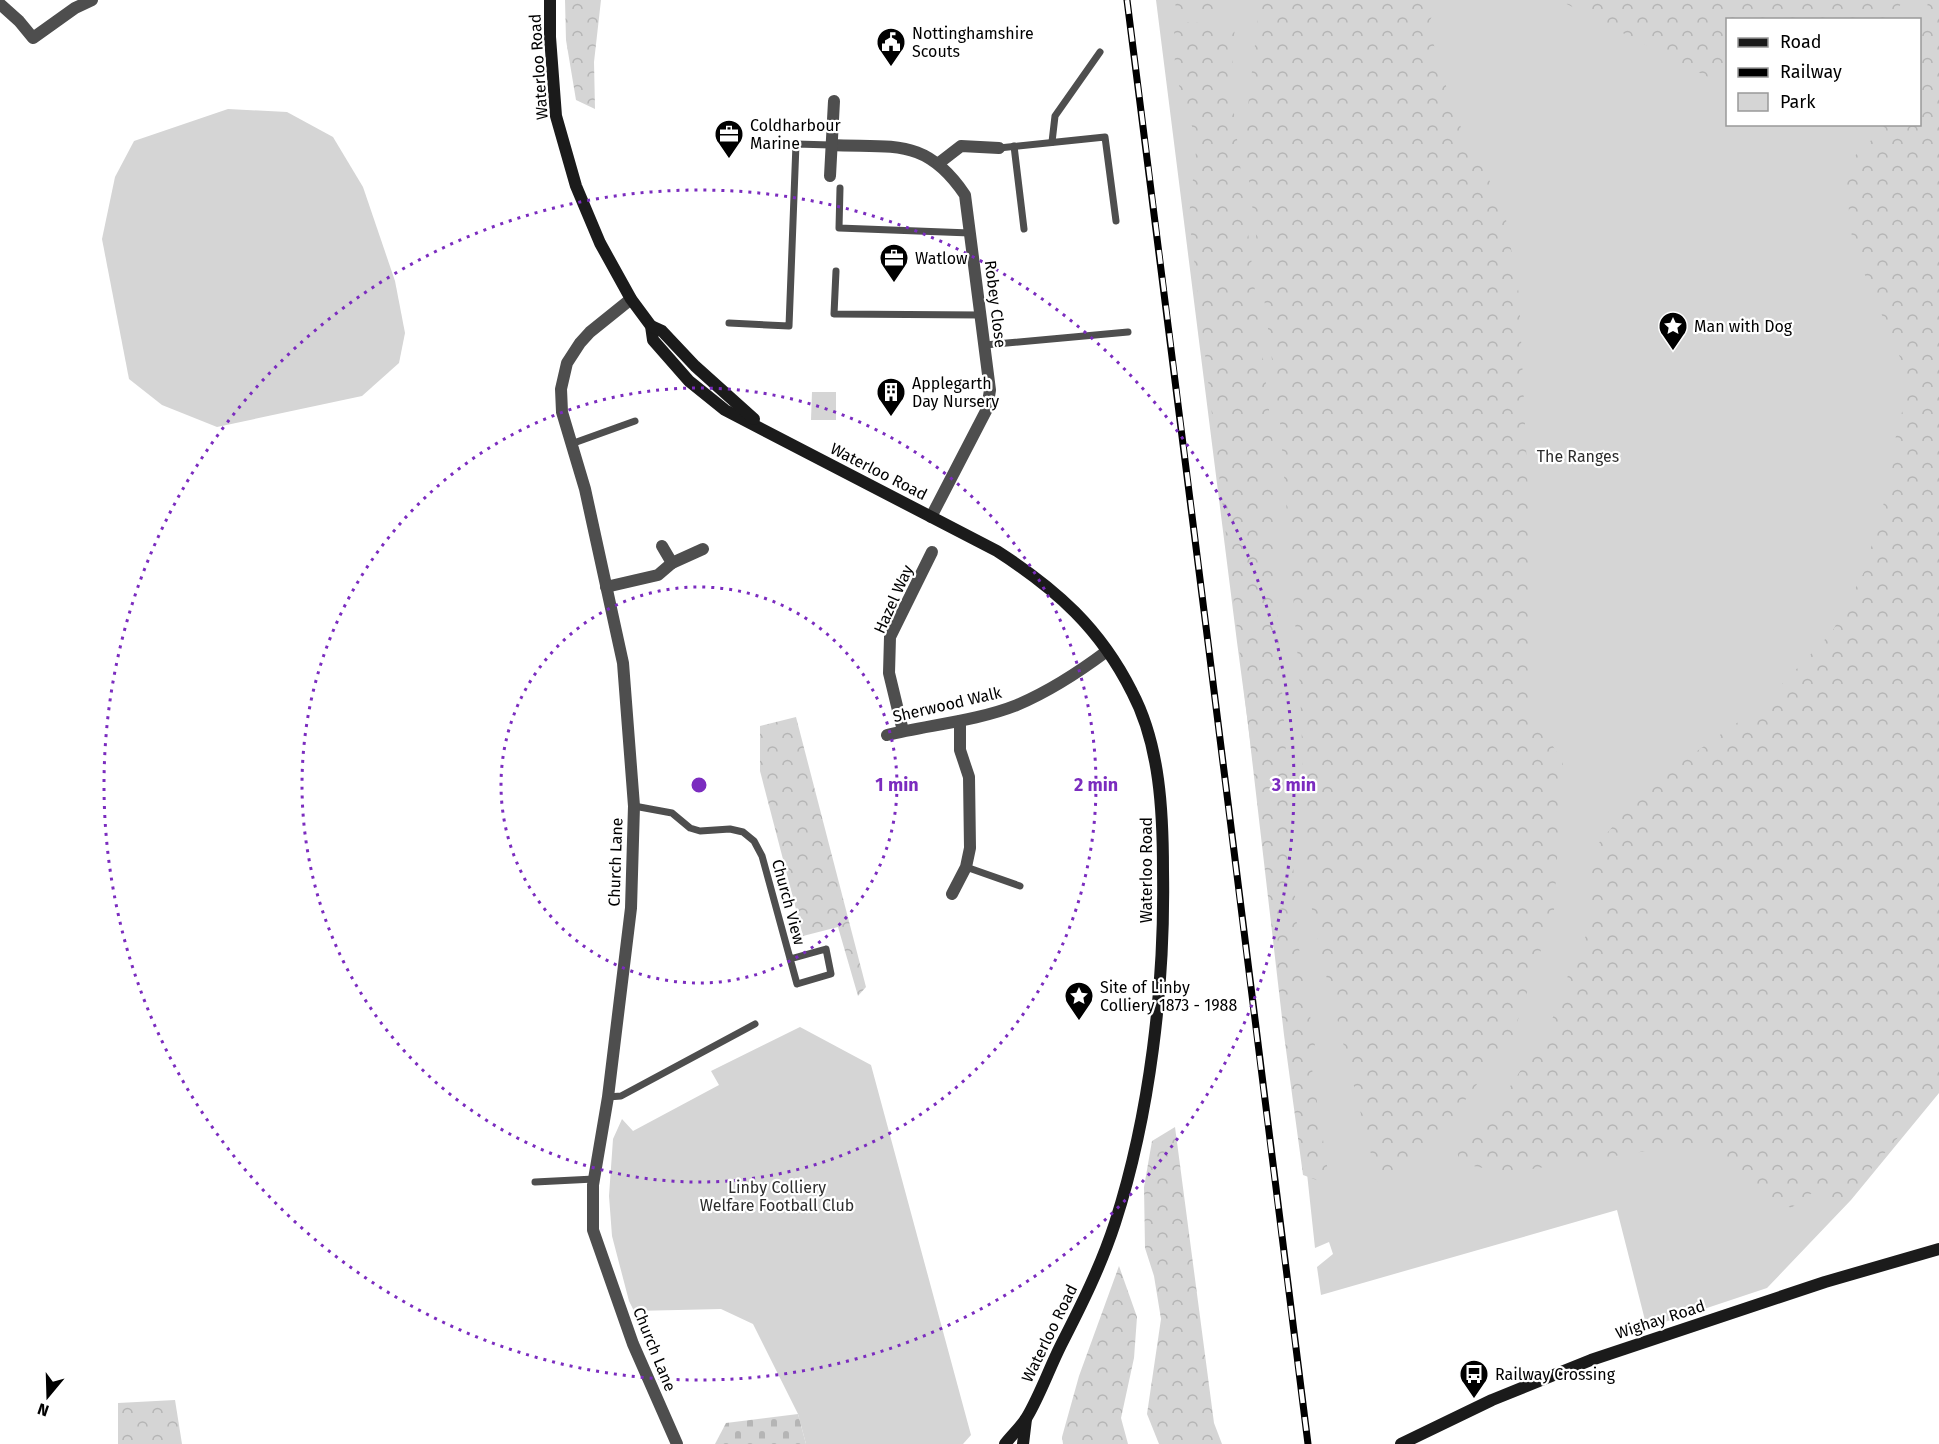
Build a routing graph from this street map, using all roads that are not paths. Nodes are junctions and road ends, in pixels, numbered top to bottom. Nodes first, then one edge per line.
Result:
1 (92, 0) edge
2 (550, 0) edge
3 (0, 4) edge
4 (1100, 52) dead end
5 (834, 101) dead end
6 (1052, 142) junction
7 (831, 145) junction
8 (1014, 146) junction
9 (999, 148) joint
10 (939, 163) junction
11 (830, 176) dead end
12 (840, 188) dead end
13 (1116, 221) dead end
14 (1024, 229) dead end
15 (970, 233) junction
16 (836, 271) dead end
17 (632, 298) junction
18 (981, 315) junction
19 (729, 323) dead end
20 (1128, 332) dead end
21 (985, 345) junction
22 (635, 421) dead end
23 (571, 444) junction
24 (931, 517) junction
25 (662, 546) dead end
26 (703, 549) dead end
27 (932, 552) dead end
28 (672, 563) junction
29 (606, 587) junction
30 (1107, 651) junction
31 (960, 721) junction
32 (903, 731) junction
33 (887, 735) dead end
34 (634, 806) junction
35 (966, 867) junction
36 (1020, 886) dead end
37 (952, 894) dead end
38 (790, 959) junction
39 (755, 1024) dead end
40 (608, 1097) junction
41 (594, 1179) junction
42 (535, 1182) dead end
43 (1939, 1249) edge
44 (1026, 1418) junction
45 (677, 1444) edge
46 (1005, 1444) edge
47 (1023, 1444) edge
48 (1401, 1444) edge

1 - 3 street
2 - 17 street, Waterloo Road
4 - 6 lane
5 - 7 street
6 - 8 lane
6 - 13 lane
7 - 10 street, Robey Close
7 - 11 street
7 - 19 lane
8 - 9 lane
8 - 14 lane
9 - 10 street
10 - 15 street, Robey Close
12 - 15 lane
15 - 18 street, Robey Close
16 - 18 lane
17 - 23 street, Church Lane
17 - 24 street, Waterloo Road
18 - 21 street, Robey Close
20 - 21 lane
21 - 24 street, Robey Close
22 - 23 lane
23 - 29 street, Church Lane
24 - 30 street, Waterloo Road
25 - 28 street
26 - 28 street
27 - 32 street, Hazel Way
28 - 29 street
29 - 34 street, Church Lane
30 - 31 street, Sherwood Walk
30 - 44 street, Waterloo Road
31 - 32 street, Sherwood Walk
31 - 35 street
32 - 33 street, Sherwood Walk
34 - 38 lane, Church View
34 - 40 street, Church Lane
35 - 36 lane
35 - 37 street
38 - 38 lane, Church View
39 - 40 lane
40 - 41 street, Church Lane
41 - 42 lane
41 - 45 street, Church Lane
43 - 48 street, Wighay Road
44 - 46 street, Waterloo Road
44 - 47 street, Waterloo Road

